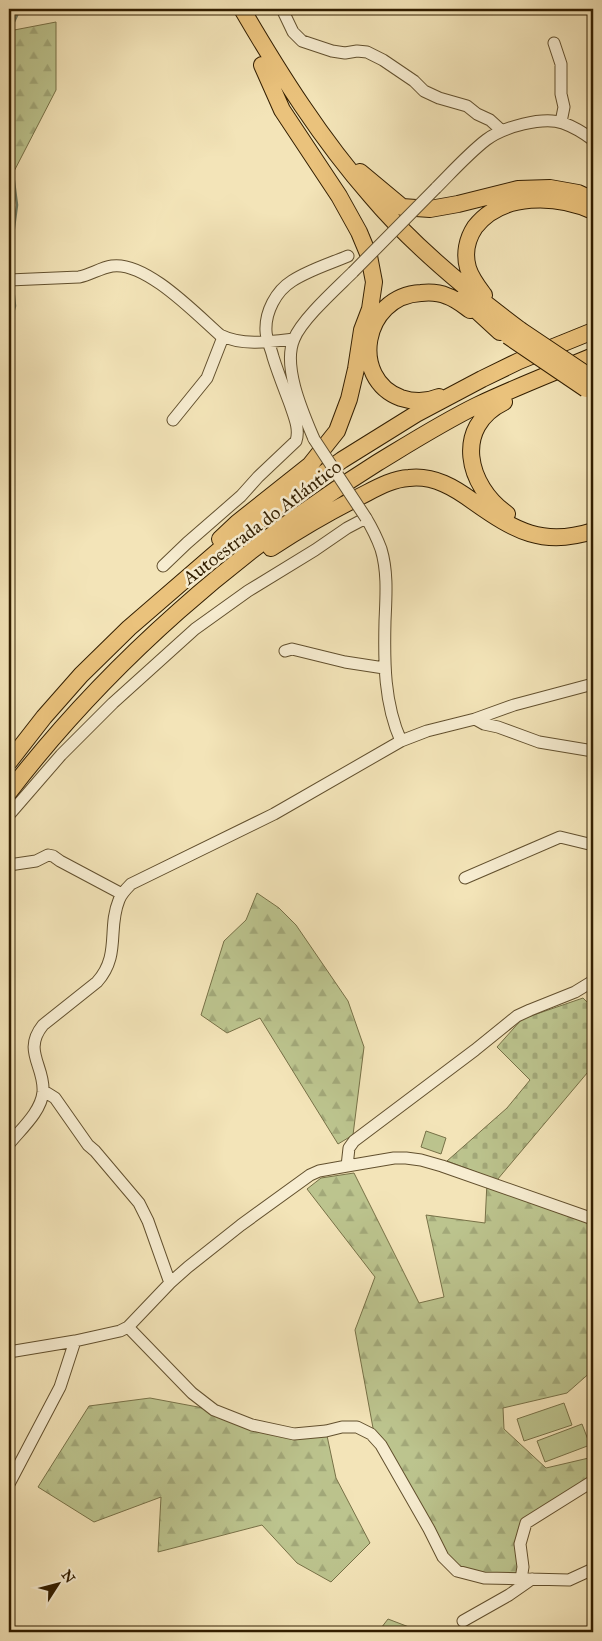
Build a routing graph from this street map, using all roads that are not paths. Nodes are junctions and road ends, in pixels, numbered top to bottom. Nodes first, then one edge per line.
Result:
1 (230, 9) edge
2 (242, 9) edge
3 (282, 9) edge
4 (554, 43) dead end
5 (262, 65) junction
6 (561, 122) junction
7 (501, 130) junction
8 (593, 140) edge
9 (331, 146) junction
10 (593, 200) edge
11 (593, 212) edge
12 (348, 256) dead end
13 (9, 280) edge
14 (495, 311) junction
15 (593, 324) edge
16 (593, 331) edge
17 (509, 333) junction
18 (223, 337) junction
19 (293, 339) junction
20 (269, 342) junction
21 (563, 342) junction
22 (593, 356) edge
23 (482, 379) junction
24 (591, 387) edge
25 (173, 420) dead end
26 (366, 518) junction
27 (593, 522) edge
28 (593, 531) edge
29 (163, 566) dead end
30 (186, 605) junction
31 (129, 628) junction
32 (285, 651) dead end
33 (384, 668) junction
34 (593, 684) edge
35 (475, 719) junction
36 (400, 742) junction
37 (593, 751) edge
38 (9, 762) edge
39 (9, 792) edge
40 (9, 815) edge
41 (593, 845) edge
42 (9, 865) edge
43 (465, 878) dead end
44 (122, 894) junction
45 (593, 981) edge
46 (42, 1092) junction
47 (9, 1144) edge
48 (347, 1166) junction
49 (593, 1219) edge
50 (170, 1283) junction
51 (128, 1327) junction
52 (75, 1341) junction
53 (9, 1352) edge
54 (593, 1480) edge
55 (9, 1484) edge
56 (593, 1569) edge
57 (527, 1579) junction
58 (463, 1621) dead end

1 - 5 highway
2 - 9 highway
3 - 7 street
4 - 6 street
5 - 17 highway
5 - 31 highway
6 - 7 street
6 - 8 street
7 - 19 street, bridge
9 - 10 highway
9 - 14 highway
11 - 14 highway
12 - 20 street
13 - 18 street
14 - 17 highway
15 - 21 highway
16 - 21 highway, Autoestrada do Atlántico
17 - 23 highway
17 - 24 highway, bridge
18 - 20 street
18 - 25 street
19 - 20 street
19 - 26 street, bridge
20 - 29 street
21 - 23 highway, Autoestrada do Atlántico
22 - 27 highway
22 - 30 highway, Autoestrada do Atlántico
23 - 31 highway, Autoestrada do Atlántico
26 - 33 street
26 - 40 street
28 - 30 highway
30 - 39 highway, Autoestrada do Atlántico
31 - 38 highway, Autoestrada do Atlántico
32 - 33 street
33 - 36 street
34 - 35 street
35 - 36 street
35 - 37 street
36 - 44 street
41 - 43 street
42 - 44 street
44 - 46 street
45 - 48 street
46 - 47 street
46 - 50 street
48 - 49 street
48 - 50 street
50 - 51 street
51 - 52 street
51 - 57 street
52 - 53 street
52 - 55 street
54 - 57 street
56 - 57 street
57 - 58 street

